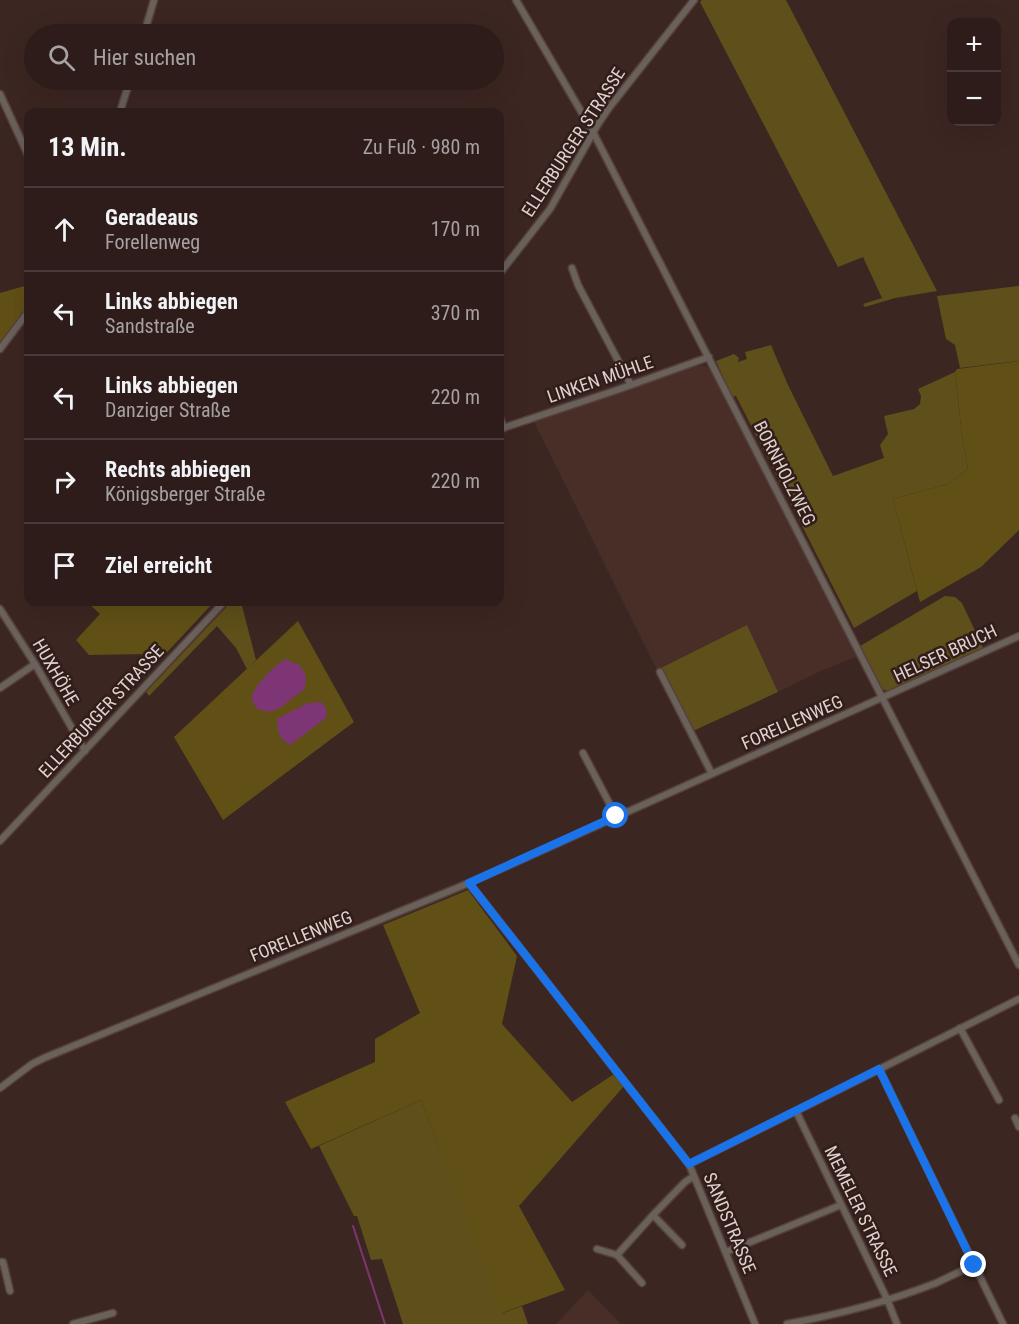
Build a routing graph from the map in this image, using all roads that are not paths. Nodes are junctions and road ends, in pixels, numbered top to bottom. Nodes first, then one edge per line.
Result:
1 (154, 0) edge
2 (516, 0) edge
3 (694, 0) edge
4 (147, 24) edge
5 (127, 90) edge
6 (0, 94) edge
7 (121, 108) edge
8 (593, 132) junction
9 (24, 146) edge
10 (504, 268) edge
11 (572, 268) dead end
12 (24, 317) edge
13 (0, 349) edge
14 (709, 357) junction
15 (631, 385) junction
16 (504, 427) edge
17 (220, 606) edge
18 (0, 609) edge
19 (1019, 636) edge
20 (35, 663) junction
21 (660, 672) dead end
22 (0, 688) edge
23 (883, 698) junction
24 (84, 751) junction
25 (583, 753) dead end
26 (712, 774) junction
27 (616, 816) junction
28 (0, 840) edge
29 (469, 883) junction
30 (1019, 965) edge
31 (1019, 999) edge
32 (960, 1028) junction
33 (879, 1069) junction
34 (0, 1088) edge
35 (999, 1100) dead end
36 (796, 1111) junction
37 (1015, 1118) dead end
38 (1019, 1127) edge
39 (689, 1164) junction
40 (694, 1176) junction
41 (841, 1205) junction
42 (653, 1215) junction
43 (682, 1245) dead end
44 (597, 1249) dead end
45 (726, 1252) junction
46 (617, 1255) junction
47 (0, 1263) edge
48 (974, 1265) junction
49 (642, 1283) dead end
50 (10, 1291) dead end
51 (887, 1299) junction
52 (113, 1312) dead end
53 (73, 1324) edge
54 (755, 1324) edge
55 (787, 1324) edge
56 (897, 1324) edge
57 (1003, 1324) edge

1 - 4 street
2 - 8 street, BORNHOLZWEG
3 - 8 street, ELLERBURGER STRASSE
5 - 7 street
6 - 9 street
8 - 10 street, ELLERBURGER STRASSE
8 - 14 street, BORNHOLZWEG
11 - 15 street
12 - 13 street
14 - 15 street, LINKEN MÜHLE
14 - 23 street, BORNHOLZWEG
15 - 16 street, LINKEN MÜHLE
17 - 24 street, ELLERBURGER STRASSE
18 - 20 street, HUXHÖHE
19 - 23 street, HELSER BRUCH
20 - 22 street
20 - 24 street, HUXHÖHE
21 - 26 street
23 - 26 street, FORELLENWEG
23 - 30 street, BORNHOLZWEG
24 - 28 street, ELLERBURGER STRASSE
25 - 27 street
26 - 27 street, FORELLENWEG
27 - 29 street, FORELLENWEG
29 - 34 street, FORELLENWEG
29 - 39 street, SANDSTRASSE
31 - 32 street
32 - 33 street
32 - 35 street
33 - 36 street
33 - 48 street
36 - 39 street
36 - 41 street, MEMELER STRASSE
37 - 38 street
39 - 40 street, SANDSTRASSE
40 - 42 street
40 - 45 street, SANDSTRASSE
41 - 45 street
41 - 51 street, MEMELER STRASSE
42 - 43 street
42 - 46 street
44 - 46 street
45 - 54 street, SANDSTRASSE
46 - 49 street
47 - 50 street
48 - 51 street
48 - 57 street
51 - 55 street
51 - 56 street, MEMELER STRASSE
52 - 53 street

